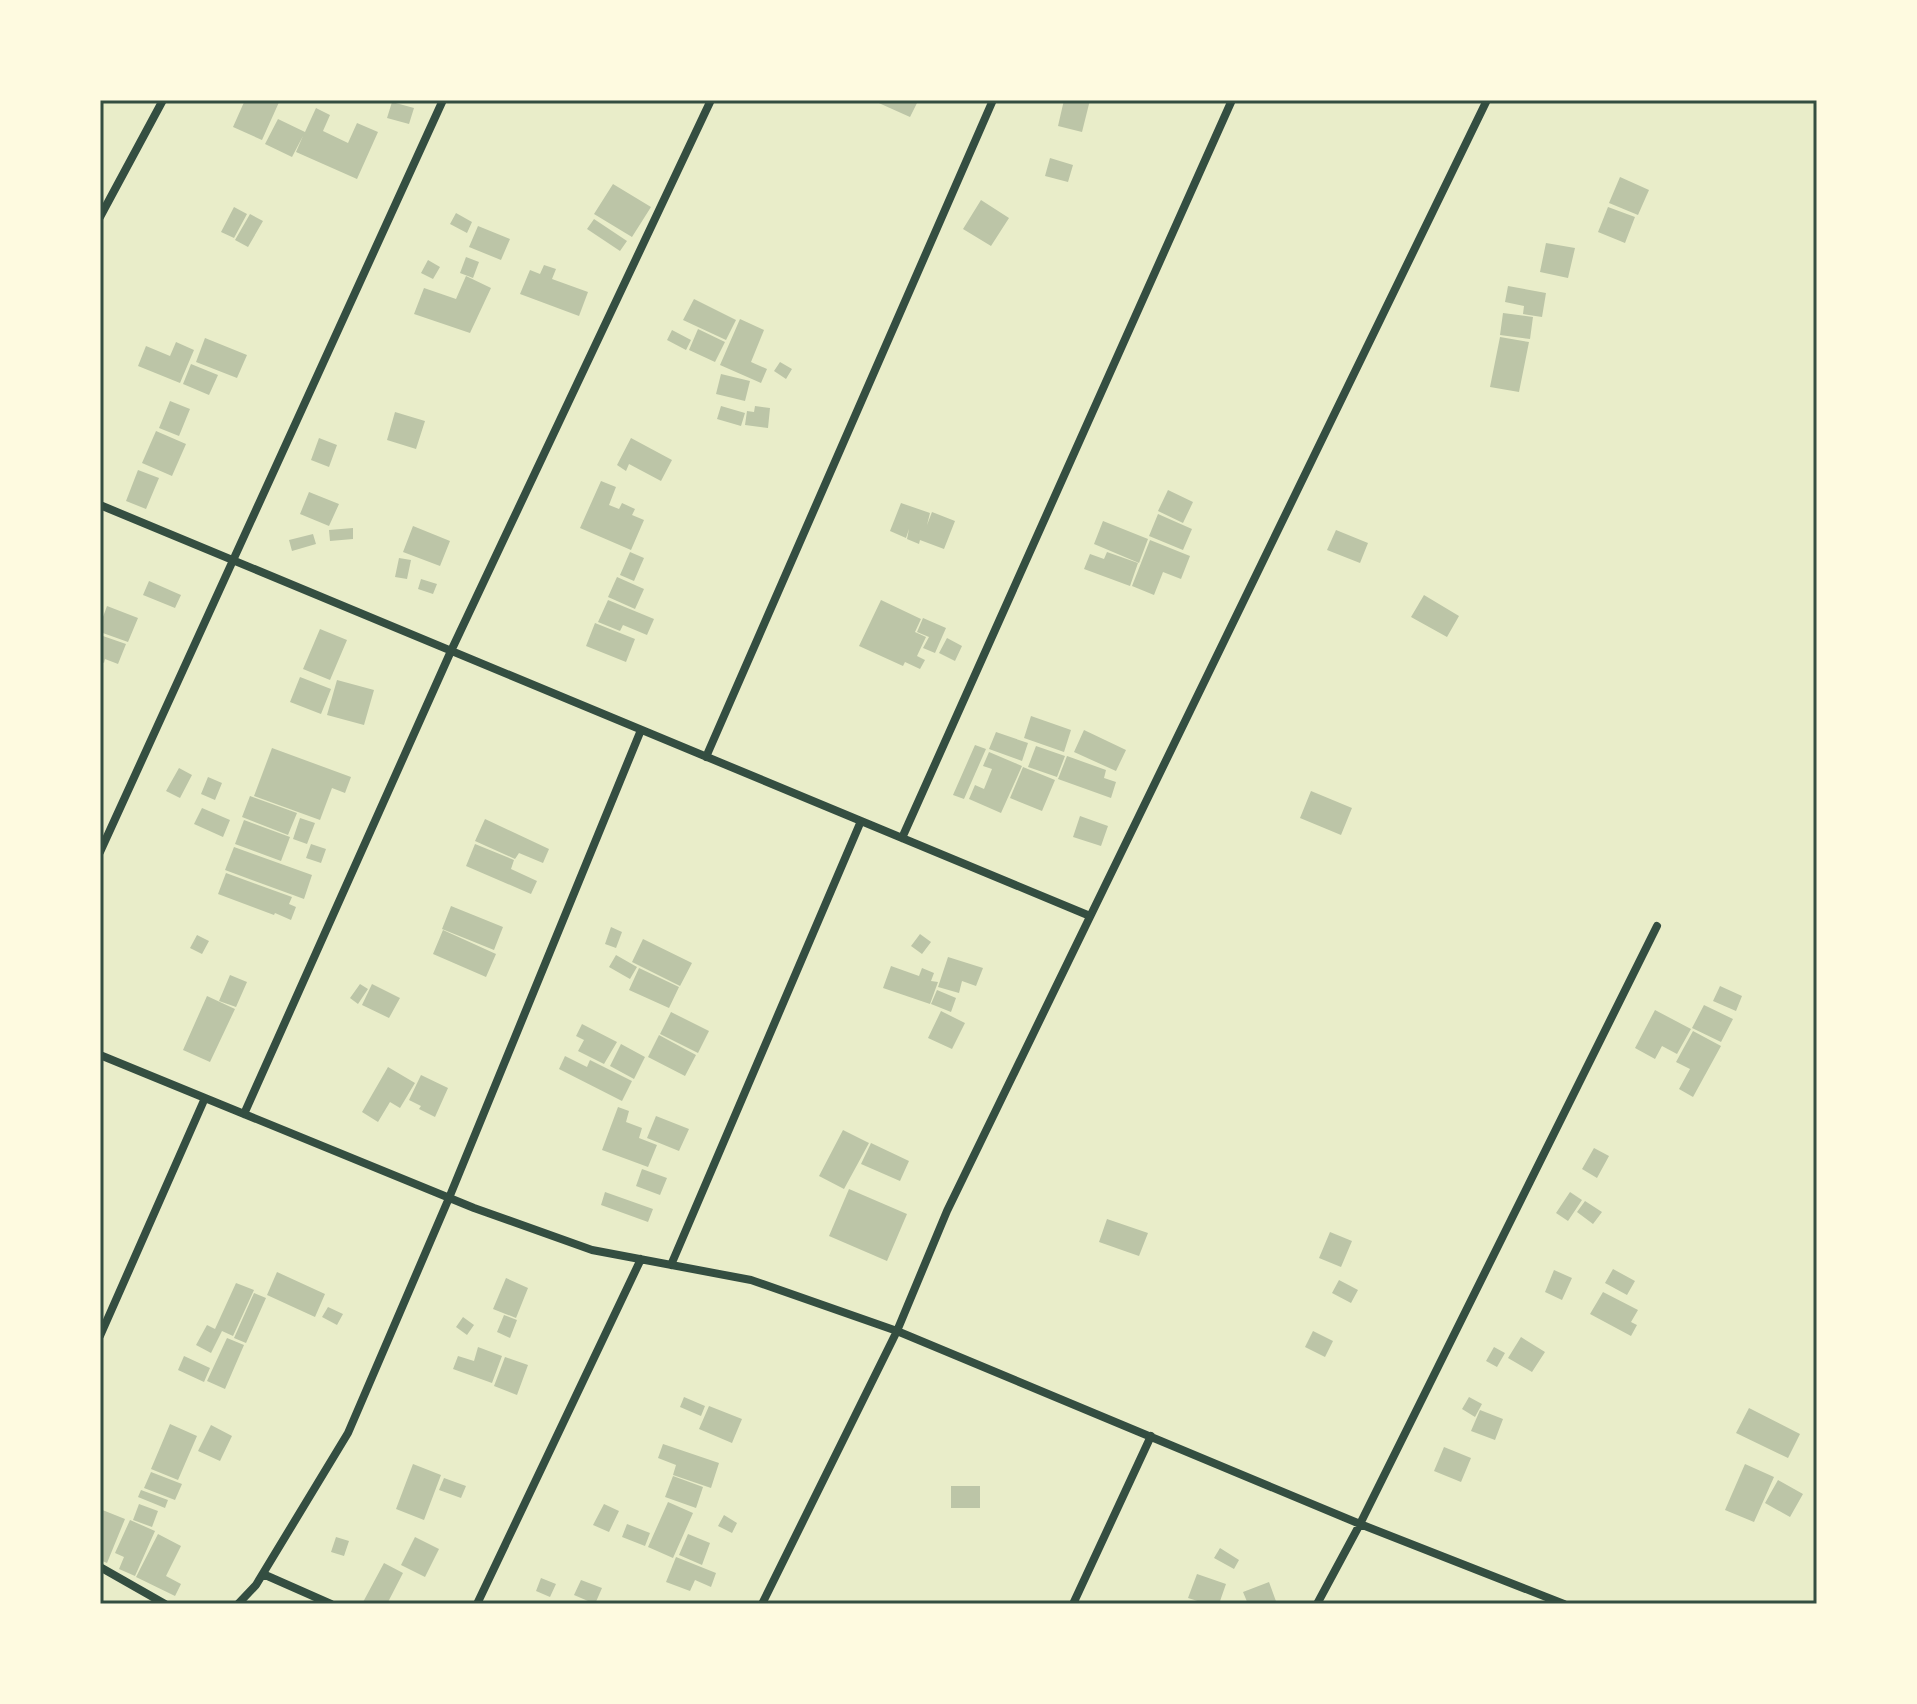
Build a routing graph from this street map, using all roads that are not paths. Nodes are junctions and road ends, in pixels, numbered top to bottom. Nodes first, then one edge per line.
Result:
1 (163, 100) edge
2 (443, 100) edge
3 (711, 100) edge
4 (993, 100) edge
5 (1232, 100) edge
6 (1487, 100) edge
7 (100, 217) edge
8 (100, 505) edge
9 (233, 560) junction
10 (451, 651) junction
11 (641, 730) junction
12 (706, 757) junction
13 (861, 821) junction
14 (902, 838) junction
15 (100, 852) edge
16 (1090, 916) junction
17 (1657, 926) dead end
18 (100, 1055) edge
19 (205, 1098) junction
20 (244, 1114) junction
21 (449, 1198) junction
22 (641, 1259) junction
23 (671, 1265) junction
24 (897, 1331) junction
25 (100, 1336) edge
26 (1151, 1436) junction
27 (1360, 1524) junction
28 (100, 1567) edge
29 (263, 1574) junction
30 (165, 1604) edge
31 (238, 1604) edge
32 (331, 1604) edge
33 (477, 1604) edge
34 (762, 1604) edge
35 (1073, 1604) edge
36 (1317, 1604) edge
37 (1564, 1604) edge

1 - 7 street
2 - 9 street
3 - 10 street
4 - 12 street
5 - 14 street
6 - 16 street
8 - 9 street
9 - 10 street
9 - 15 street
10 - 11 street
10 - 20 street
11 - 12 street
11 - 21 street
12 - 13 street
13 - 14 street
13 - 23 street
14 - 16 street
16 - 24 street
17 - 27 street
18 - 19 street
19 - 20 street
19 - 25 street
20 - 21 street
21 - 22 street
21 - 29 street
22 - 23 street
22 - 33 street
23 - 24 street
24 - 26 street
24 - 34 street
26 - 27 street
26 - 35 street
27 - 36 street
27 - 37 street
28 - 30 street
29 - 31 street
29 - 32 street

